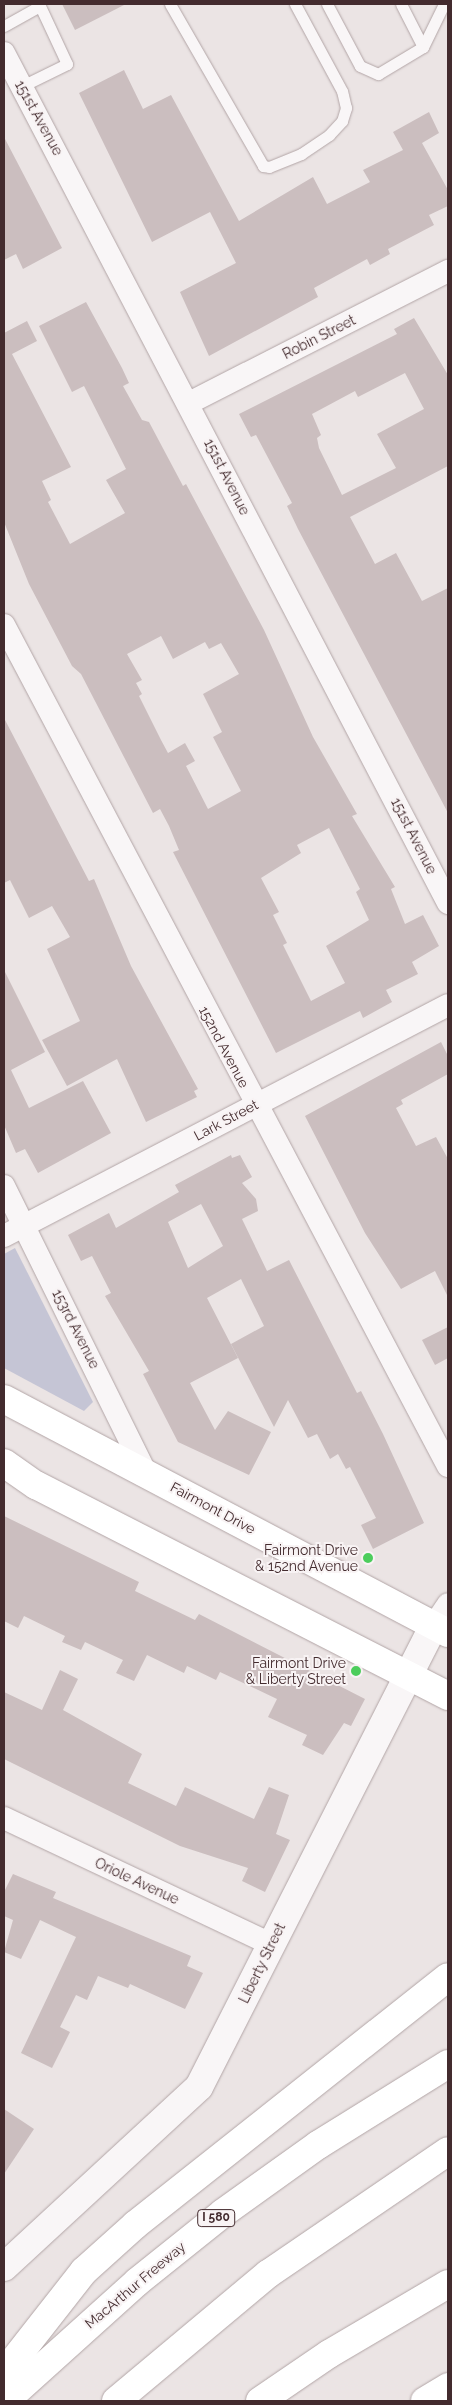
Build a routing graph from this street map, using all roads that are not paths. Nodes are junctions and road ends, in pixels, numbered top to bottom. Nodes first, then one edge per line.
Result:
1 (170, 4) edge
2 (294, 4) edge
3 (326, 4) edge
4 (401, 4) edge
5 (444, 4) edge
6 (4, 26) edge
7 (423, 47) junction
8 (4, 53) edge
9 (22, 86) junction
10 (446, 279) edge
11 (189, 403) junction
12 (4, 625) edge
13 (448, 902) edge
14 (448, 1004) edge
15 (254, 1105) junction
16 (4, 1186) edge
17 (24, 1225) junction
18 (4, 1236) edge
19 (4, 1399) edge
20 (4, 1463) edge
21 (448, 1466) edge
22 (146, 1473) junction
23 (443, 1621) edge
24 (408, 1676) junction
25 (448, 1696) edge
26 (4, 1818) edge
27 (271, 1944) junction
28 (448, 1977) edge
29 (448, 2064) edge
30 (448, 2152) edge
31 (4, 2267) edge
32 (448, 2284) edge
33 (4, 2373) edge
34 (448, 2387) edge
35 (6, 2401) edge
36 (116, 2401) edge
37 (260, 2401) edge
38 (425, 2401) edge

1 - 2 lane
3 - 7 lane
4 - 7 lane
5 - 7 lane
6 - 9 lane
8 - 9 street, 151st Avenue
9 - 11 street, 151st Avenue
10 - 11 street, Robin Street
11 - 13 street, 151st Avenue
12 - 15 street, 152nd Avenue
14 - 15 street, Lark Street
15 - 17 street, Lark Street
15 - 21 street, 152nd Avenue
16 - 17 street, 153rd Avenue
17 - 18 street, Lark Street
17 - 22 street, 153rd Avenue
19 - 22 main road, Fairmont Drive
20 - 24 main road
22 - 23 main road, Fairmont Drive
23 - 24 street, Liberty Street
24 - 25 main road
24 - 27 street, Liberty Street
26 - 27 street, Oriole Avenue
27 - 31 street, Liberty Street
28 - 33 main road
29 - 35 main road, MacArthur Freeway / I 580
30 - 36 main road
32 - 37 main road
34 - 38 main road

